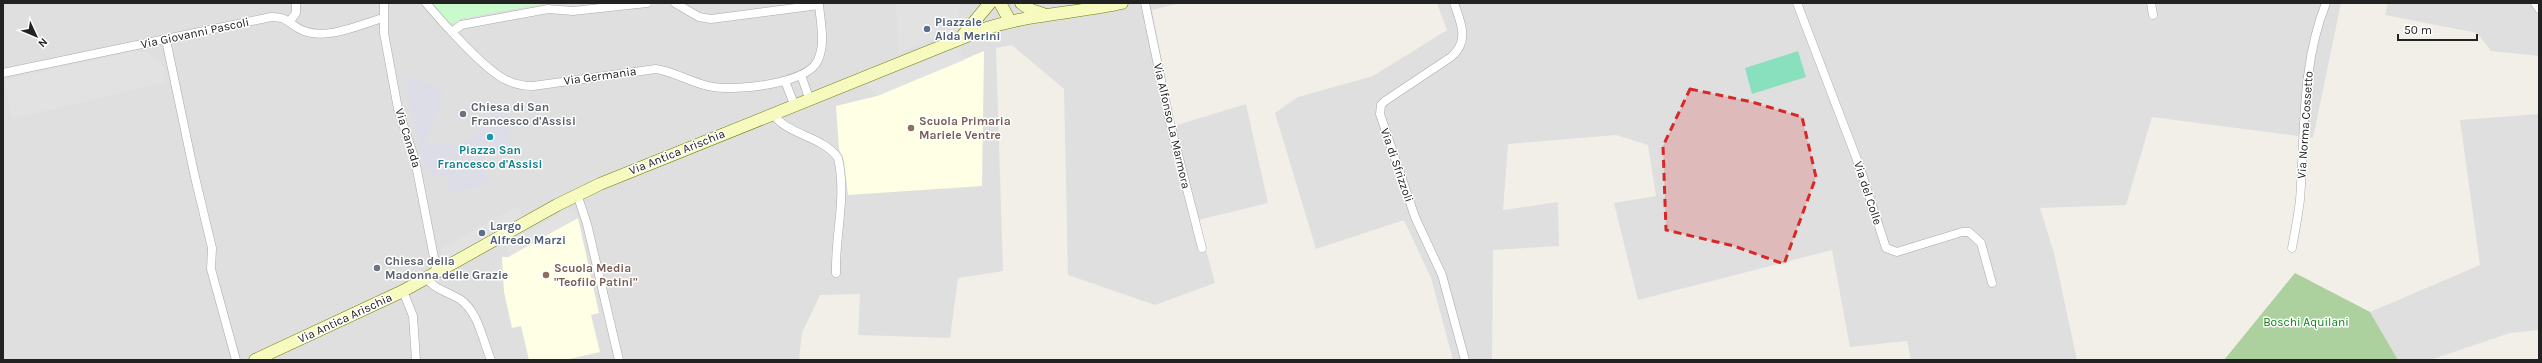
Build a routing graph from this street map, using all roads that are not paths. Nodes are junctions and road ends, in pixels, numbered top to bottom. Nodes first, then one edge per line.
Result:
1 (296, 3) edge
2 (384, 3) edge
3 (426, 3) edge
4 (647, 3) edge
5 (675, 3) edge
6 (990, 3) edge
7 (1000, 3) edge
8 (1014, 3) edge
9 (1021, 3) edge
10 (1122, 3) edge
11 (1145, 3) edge
12 (1454, 3) edge
13 (1796, 3) edge
14 (2151, 3) edge
15 (2326, 3) edge
16 (2535, 3) edge
17 (819, 4) edge
18 (2539, 9) edge
19 (1046, 15) junction
20 (2152, 15) dead end
21 (383, 18) junction
22 (290, 21) junction
23 (1010, 21) junction
24 (452, 32) junction
25 (960, 39) junction
26 (166, 40) junction
27 (3, 73) edge
28 (801, 75) junction
29 (785, 81) junction
30 (809, 98) junction
31 (794, 104) junction
32 (773, 113) junction
33 (577, 194) junction
34 (1202, 248) dead end
35 (2292, 248) dead end
36 (836, 273) dead end
37 (432, 276) junction
38 (1992, 283) dead end
39 (403, 291) junction
40 (236, 360) edge
41 (255, 360) edge
42 (416, 360) edge
43 (491, 360) edge
44 (619, 360) edge
45 (1465, 360) edge

1 - 22 street
2 - 21 street, Via Canada
3 - 24 street, Via Germania
4 - 24 street
5 - 17 street
6 - 25 main road
7 - 23 main road
8 - 23 main road
9 - 19 main road
10 - 19 main road, Via Antica Arischia
11 - 34 street, Via Alfonso La Marmora
12 - 45 street, Via di Sfrizzoli
13 - 38 street, Via del Colle
14 - 20 street
15 - 35 street, Via Norma Cossetto
16 - 18 street
17 - 28 street, Via Germania
19 - 23 main road, Via Antica Arischia
21 - 22 street, Via Giovanni Pascoli
21 - 37 street, Via Canada
22 - 26 street, Via Giovanni Pascoli
23 - 25 main road, Via Antica Arischia
24 - 29 street, Via Germania
25 - 30 main road, Via Antica Arischia
26 - 27 street, Via Giovanni Pascoli
26 - 40 street
28 - 29 street, Via Germania
28 - 30 street
29 - 31 street
30 - 31 main road, Via Antica Arischia
31 - 32 main road, Via Antica Arischia
32 - 33 main road, Via Antica Arischia
32 - 36 street
33 - 37 main road, Via Antica Arischia
33 - 44 street
37 - 39 main road, Via Antica Arischia
37 - 43 street
39 - 41 main road, Via Antica Arischia
39 - 42 street

